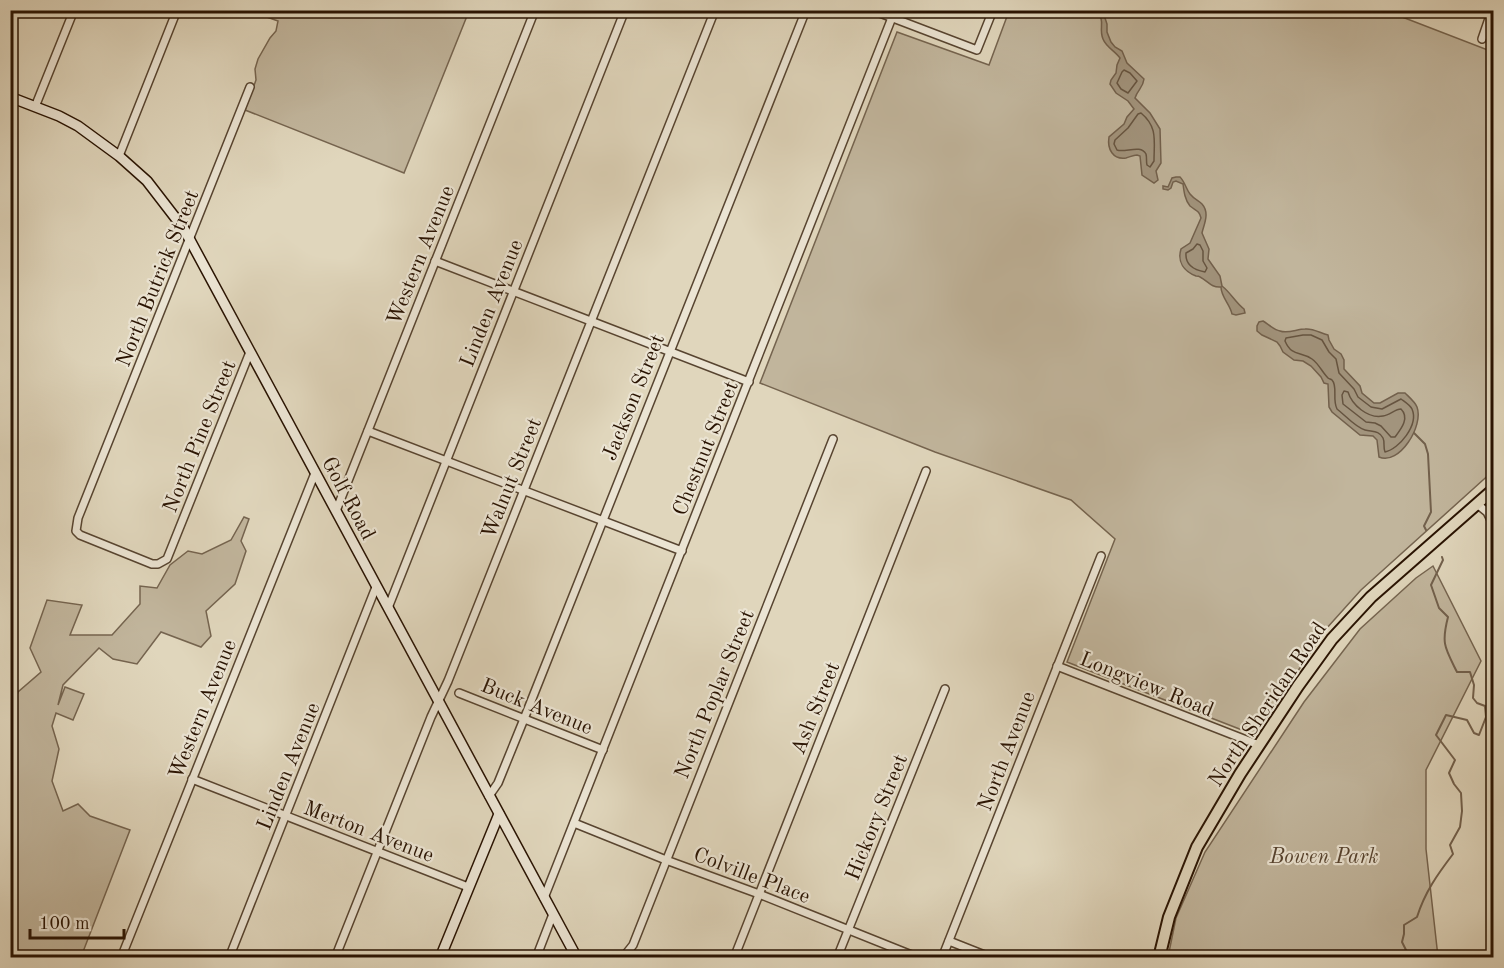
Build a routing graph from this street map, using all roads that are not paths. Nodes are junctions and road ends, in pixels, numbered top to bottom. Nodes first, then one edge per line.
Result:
1 (74, 10) edge
2 (177, 10) edge
3 (535, 10) edge
4 (625, 10) edge
5 (715, 10) edge
6 (806, 10) edge
7 (872, 10) edge
8 (895, 10) edge
9 (993, 10) edge
10 (1492, 10) edge
11 (892, 18) junction
12 (1482, 39) dead end
13 (250, 87) dead end
14 (10, 97) edge
15 (35, 107) junction
16 (119, 156) junction
17 (190, 240) junction
18 (435, 261) junction
19 (514, 291) junction
20 (591, 321) junction
21 (250, 352) junction
22 (670, 352) junction
23 (748, 382) junction
24 (368, 431) junction
25 (833, 439) dead end
26 (446, 461) junction
27 (926, 471) dead end
28 (315, 473) junction
29 (1494, 489) edge
30 (524, 491) junction
31 (1477, 504) junction
32 (336, 511) junction
33 (603, 521) junction
34 (1494, 526) edge
35 (178, 532) joint
36 (682, 551) junction
37 (1101, 556) dead end
38 (376, 586) junction
39 (388, 608) junction
40 (1058, 666) junction
41 (945, 689) dead end
42 (459, 693) dead end
43 (438, 701) junction
44 (524, 719) junction
45 (1259, 745) junction
46 (603, 750) junction
47 (192, 779) junction
48 (489, 796) junction
49 (499, 813) junction
50 (285, 816) junction
51 (574, 824) junction
52 (377, 852) junction
53 (666, 860) junction
54 (468, 887) junction
55 (759, 894) junction
56 (544, 898) junction
57 (553, 914) junction
58 (849, 930) junction
59 (949, 941) junction
60 (121, 957) edge
61 (229, 957) edge
62 (335, 957) edge
63 (440, 957) edge
64 (536, 957) edge
65 (577, 957) edge
66 (620, 957) edge
67 (734, 957) edge
68 (837, 957) edge
69 (919, 957) edge
70 (942, 957) edge
71 (992, 957) edge
72 (1159, 957) edge

1 - 15 street
2 - 16 street
3 - 18 street, Western Avenue
4 - 19 street, Linden Avenue
5 - 20 street, Walnut Street
6 - 22 street, Jackson Street
7 - 11 street
8 - 11 street, Chestnut Street
9 - 11 street
10 - 12 street
11 - 23 street, Chestnut Street
13 - 17 street, North Butrick Street
14 - 15 street, Golf Road
15 - 16 street, Golf Road
16 - 17 street, Golf Road
17 - 21 street, Golf Road
17 - 35 street, North Butrick Street
18 - 19 street
18 - 24 street, Western Avenue
19 - 20 street
19 - 26 street, Linden Avenue
20 - 22 street
20 - 30 street, Walnut Street
21 - 28 street, Golf Road
21 - 35 street, North Pine Street
22 - 23 street
22 - 33 street, Jackson Street
23 - 36 street, Chestnut Street
24 - 26 street
24 - 32 street, Western Avenue
25 - 53 street, North Poplar Street
26 - 30 street
26 - 39 street, Linden Avenue
27 - 55 street, Ash Street
28 - 32 street, Golf Road
28 - 47 street, Western Avenue
29 - 31 main road, North Sheridan Road
30 - 33 street
30 - 43 street, Walnut Street
31 - 34 street
31 - 45 main road, North Sheridan Road
32 - 38 street, Golf Road
33 - 36 street
33 - 44 street, Jackson Street
36 - 46 street, Chestnut Street
37 - 40 street, North Avenue
38 - 39 street, Golf Road
38 - 50 street, Linden Avenue
39 - 43 street, Golf Road
40 - 45 street, Longview Road
40 - 59 street, North Avenue
41 - 58 street, Hickory Street
42 - 44 street, Buck Avenue
43 - 48 street, Golf Road
43 - 52 street, Walnut Street
44 - 46 street, Buck Avenue
44 - 48 street, Jackson Street
45 - 72 main road, North Sheridan Road
46 - 51 street, Chestnut Street
47 - 50 street, Merton Avenue
47 - 60 street, Western Avenue
48 - 49 street, Golf Road
49 - 54 street
49 - 56 street, Golf Road
50 - 52 street, Merton Avenue
50 - 61 street, Linden Avenue
51 - 53 street, Colville Place
51 - 56 street, Chestnut Street
52 - 54 street, Merton Avenue
52 - 62 street, Walnut Street
53 - 55 street, Colville Place
53 - 66 street, North Poplar Street
54 - 63 street
55 - 58 street, Colville Place
55 - 67 street, Ash Street
56 - 57 street, Golf Road
57 - 64 street
57 - 65 street, Golf Road
58 - 68 street, Hickory Street
58 - 69 street, Colville Place
59 - 70 street, North Avenue
59 - 71 street

